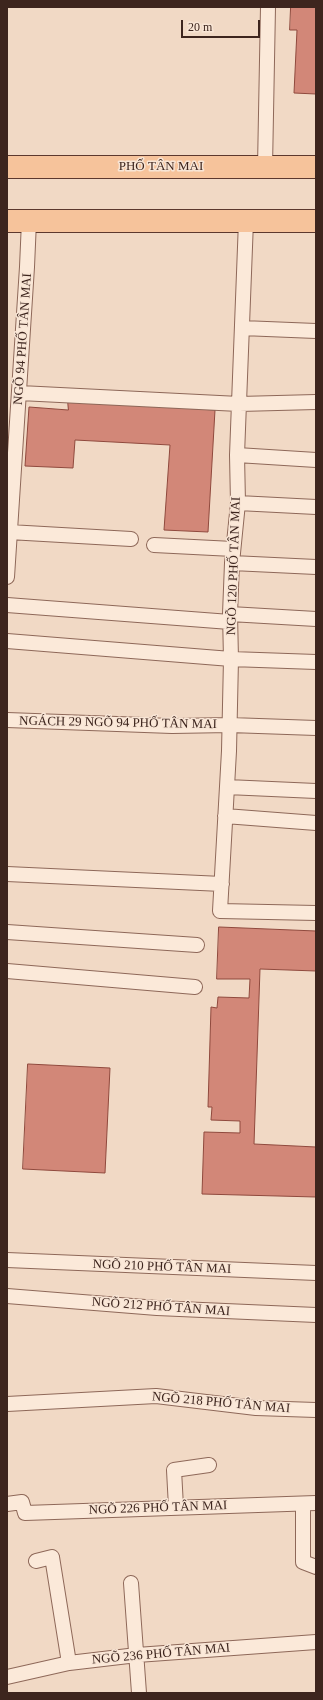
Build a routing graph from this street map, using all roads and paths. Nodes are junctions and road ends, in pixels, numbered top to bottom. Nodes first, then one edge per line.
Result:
1 (268, 7) edge
2 (7, 167) edge
3 (265, 167) junction
4 (316, 167) edge
5 (316, 220) edge
6 (7, 221) edge
7 (29, 221) junction
8 (246, 221) junction
9 (242, 328) junction
10 (316, 331) edge
11 (16, 386) edge
12 (316, 402) edge
13 (239, 404) junction
14 (237, 455) junction
15 (316, 460) edge
16 (10, 465) edge
17 (238, 503) junction
18 (316, 507) edge
19 (10, 532) junction
20 (131, 540) dead end
21 (154, 545) dead end
22 (8, 549) edge
23 (233, 549) junction
24 (232, 564) junction
25 (316, 568) edge
26 (7, 577) edge
27 (7, 605) edge
28 (230, 618) junction
29 (316, 619) edge
30 (7, 641) edge
31 (231, 658) junction
32 (316, 662) edge
33 (7, 720) edge
34 (230, 725) junction
35 (316, 728) edge
36 (227, 787) junction
37 (316, 791) edge
38 (225, 816) junction
39 (316, 823) edge
40 (7, 874) edge
41 (222, 884) junction
42 (316, 913) edge
43 (7, 932) edge
44 (197, 945) dead end
45 (7, 971) edge
46 (195, 987) dead end
47 (7, 1260) edge
48 (316, 1273) edge
49 (7, 1296) edge
50 (316, 1315) edge
51 (7, 1404) edge
52 (316, 1410) edge
53 (209, 1465) dead end
54 (310, 1503) edge
55 (7, 1504) edge
56 (176, 1507) junction
57 (36, 1561) dead end
58 (316, 1567) edge
59 (131, 1583) dead end
60 (316, 1642) edge
61 (137, 1655) junction
62 (69, 1663) junction
63 (7, 1675) edge
64 (139, 1693) edge

1 - 3 lane
2 - 3 main road, PHỐ TÂN MAI
3 - 4 main road, PHỐ TÂN MAI
5 - 8 main road
6 - 7 main road
7 - 8 main road
7 - 11 lane, NGÕ 94 PHỐ TÂN MAI
8 - 9 lane, NGÕ 120 PHỐ TÂN MAI
9 - 10 lane
9 - 13 lane, NGÕ 120 PHỐ TÂN MAI
11 - 13 lane
11 - 16 lane, NGÕ 94 PHỐ TÂN MAI
12 - 13 lane
13 - 14 lane, NGÕ 120 PHỐ TÂN MAI
14 - 15 lane
14 - 17 lane, NGÕ 120 PHỐ TÂN MAI
16 - 19 lane, NGÕ 94 PHỐ TÂN MAI
17 - 18 lane
17 - 23 lane, NGÕ 120 PHỐ TÂN MAI
19 - 20 lane
19 - 22 lane, NGÕ 94 PHỐ TÂN MAI
21 - 23 lane
22 - 26 lane, NGÕ 94 PHỐ TÂN MAI
23 - 24 lane, NGÕ 120 PHỐ TÂN MAI
24 - 25 lane
24 - 28 lane, NGÕ 120 PHỐ TÂN MAI
27 - 28 lane
28 - 29 lane
28 - 31 lane, NGÕ 120 PHỐ TÂN MAI
30 - 31 lane
31 - 32 lane
31 - 34 lane, NGÕ 120 PHỐ TÂN MAI
33 - 34 lane, NGÁCH 29 NGÕ 94 PHỐ TÂN MAI
34 - 35 lane, NGÁCH 29 NGÕ 94 PHỐ TÂN MAI
34 - 36 lane, NGÕ 120 PHỐ TÂN MAI
36 - 37 lane
36 - 38 lane, NGÕ 120 PHỐ TÂN MAI
38 - 39 lane
38 - 41 lane, NGÕ 120 PHỐ TÂN MAI
40 - 41 lane
41 - 42 lane, NGÕ 120 PHỐ TÂN MAI
43 - 44 lane
45 - 46 lane
47 - 48 lane, NGÕ 210 PHỐ TÂN MAI
49 - 50 lane, NGÕ 212 PHỐ TÂN MAI
51 - 52 lane, NGÕ 218 PHỐ TÂN MAI
53 - 56 lane
54 - 56 lane, NGÕ 226 PHỐ TÂN MAI
54 - 58 lane
55 - 56 lane, NGÕ 226 PHỐ TÂN MAI
57 - 62 lane
59 - 61 lane
60 - 61 lane, NGÕ 236 PHỐ TÂN MAI
61 - 62 lane, NGÕ 236 PHỐ TÂN MAI
61 - 64 lane
62 - 63 lane, NGÕ 236 PHỐ TÂN MAI

